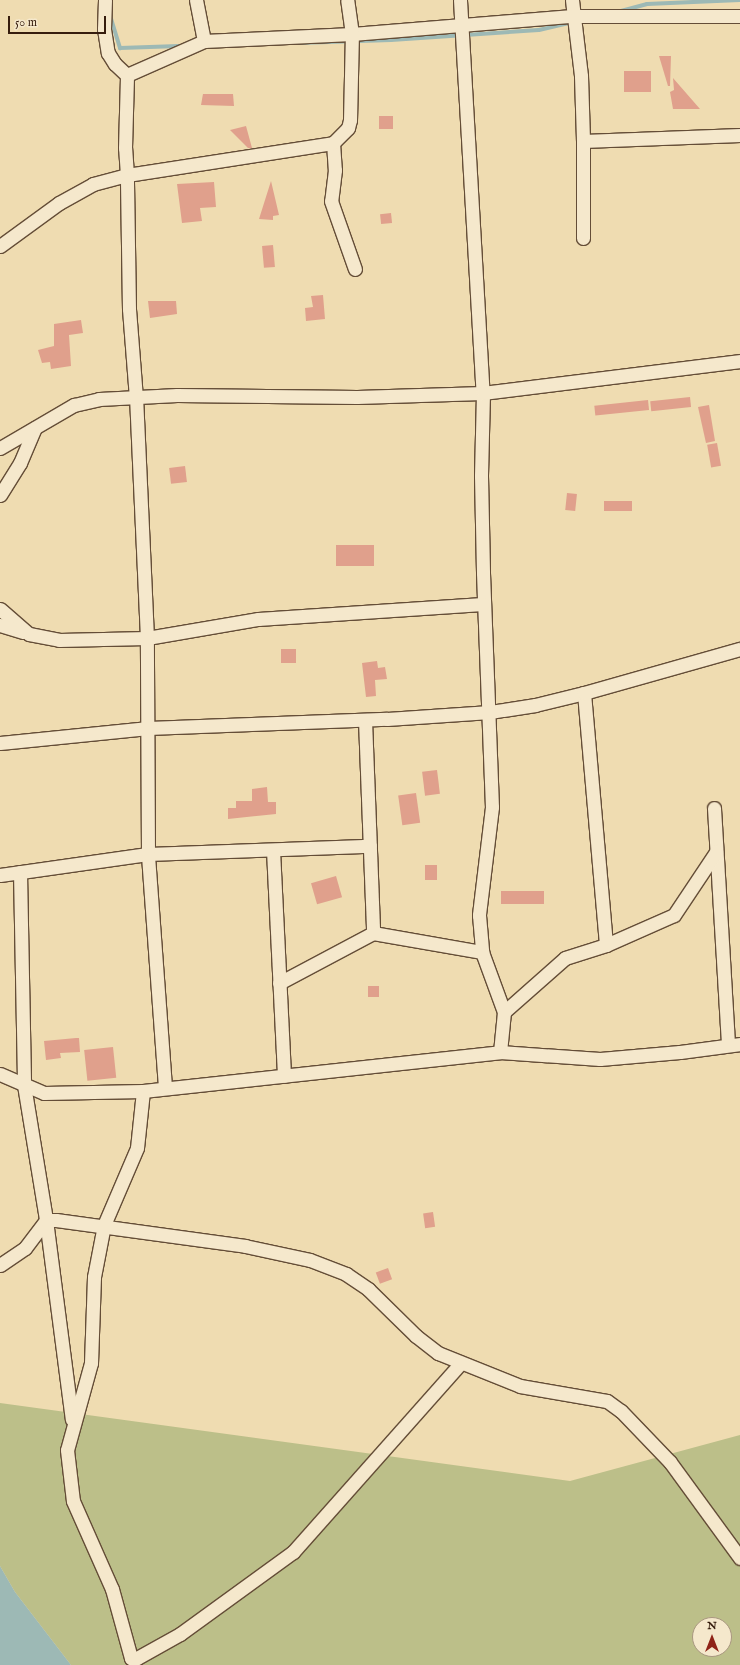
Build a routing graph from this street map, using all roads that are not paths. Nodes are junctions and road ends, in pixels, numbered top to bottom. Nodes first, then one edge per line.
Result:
1 (106, 0) edge
2 (196, 0) edge
3 (347, 0) edge
4 (460, 0) edge
5 (572, 0) edge
6 (572, 16) junction
7 (740, 16) edge
8 (461, 24) junction
9 (352, 34) junction
10 (204, 41) junction
11 (127, 76) junction
12 (740, 135) edge
13 (582, 141) junction
14 (333, 143) junction
15 (127, 175) junction
16 (583, 238) dead end
17 (0, 246) edge
18 (355, 269) dead end
19 (740, 361) edge
20 (484, 394) junction
21 (136, 398) junction
22 (35, 428) junction
23 (0, 448) edge
24 (0, 495) edge
25 (484, 604) junction
26 (0, 609) edge
27 (0, 625) edge
28 (29, 634) junction
29 (147, 638) junction
30 (740, 649) edge
31 (584, 693) junction
32 (490, 712) junction
33 (365, 720) junction
34 (148, 728) junction
35 (0, 743) edge
36 (714, 808) dead end
37 (370, 846) junction
38 (273, 850) junction
39 (716, 852) junction
40 (148, 854) junction
41 (20, 872) junction
42 (0, 875) edge
43 (373, 934) junction
44 (606, 945) junction
45 (482, 952) junction
46 (279, 983) junction
47 (504, 1012) junction
48 (734, 1044) edge
49 (500, 1052) junction
50 (0, 1074) edge
51 (284, 1076) junction
52 (24, 1085) junction
53 (165, 1088) junction
54 (143, 1090) junction
55 (46, 1220) junction
56 (104, 1225) junction
57 (0, 1265) edge
58 (461, 1363) junction
59 (73, 1428) junction
60 (740, 1558) edge

1 - 11 street
2 - 10 street
3 - 9 street
4 - 8 street
5 - 6 street
6 - 7 street
6 - 8 street
6 - 13 street
8 - 9 street
8 - 20 street
9 - 10 street
9 - 14 street
10 - 11 street
11 - 15 street
12 - 13 street
13 - 16 street
14 - 15 street
14 - 18 street
15 - 17 street
15 - 21 street
19 - 20 street
20 - 21 street
20 - 25 street
21 - 22 street
21 - 29 street
22 - 23 street
22 - 24 street
25 - 29 street
25 - 32 street
26 - 28 street
27 - 28 street
28 - 29 street
29 - 34 street
30 - 31 street
31 - 32 street
31 - 44 street
32 - 33 street
32 - 45 street
33 - 34 street
33 - 37 street
34 - 35 street
34 - 40 street
36 - 39 street
37 - 38 street
37 - 43 street
38 - 40 street
38 - 46 street
39 - 44 street
39 - 48 street
40 - 41 street
40 - 53 street
41 - 42 street
41 - 52 street
43 - 45 street
43 - 46 street
44 - 47 street
45 - 47 street
46 - 51 street
47 - 49 street
48 - 49 street
49 - 51 street
50 - 52 street
51 - 53 street
52 - 54 street
52 - 55 street
53 - 54 street
54 - 56 street
55 - 56 street
55 - 57 street
55 - 59 street
56 - 58 street
56 - 59 street
58 - 59 street
58 - 60 street

